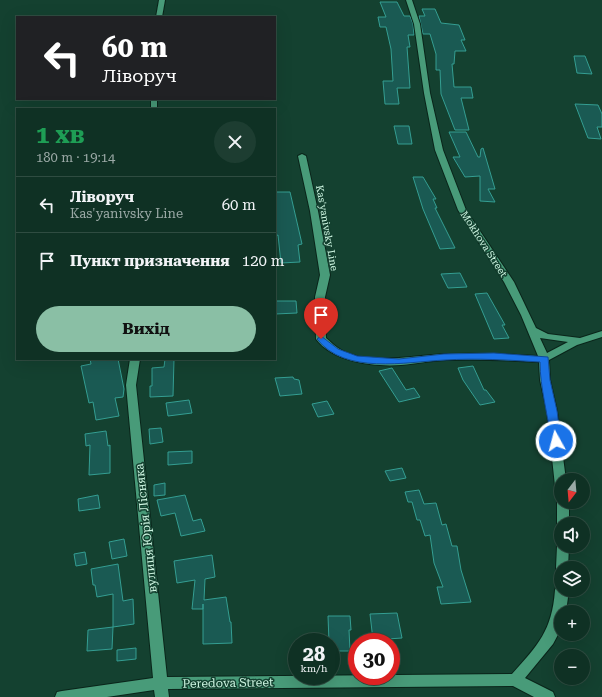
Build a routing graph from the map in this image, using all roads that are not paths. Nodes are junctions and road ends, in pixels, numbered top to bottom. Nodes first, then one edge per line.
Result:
1 (162, 0) edge
2 (409, 0) edge
3 (159, 16) edge
4 (302, 156) dead end
5 (532, 330) junction
6 (602, 334) edge
7 (584, 340) junction
8 (544, 359) junction
9 (136, 360) edge
10 (559, 473) edge
11 (562, 597) edge
12 (515, 680) junction
13 (162, 690) edge
14 (62, 697) edge
15 (548, 697) edge

1 - 3 street
2 - 5 street, Mokhova Street
4 - 8 street, Kas'yanivsky Line
5 - 7 street
5 - 8 street, Mokhova Street
6 - 7 street
7 - 8 street
8 - 10 street, Mokhova Street
9 - 13 street, вулиця Юрія Лісняка
11 - 12 street
12 - 13 street, Peredova Street
12 - 15 street
13 - 14 street, Peredova Street

